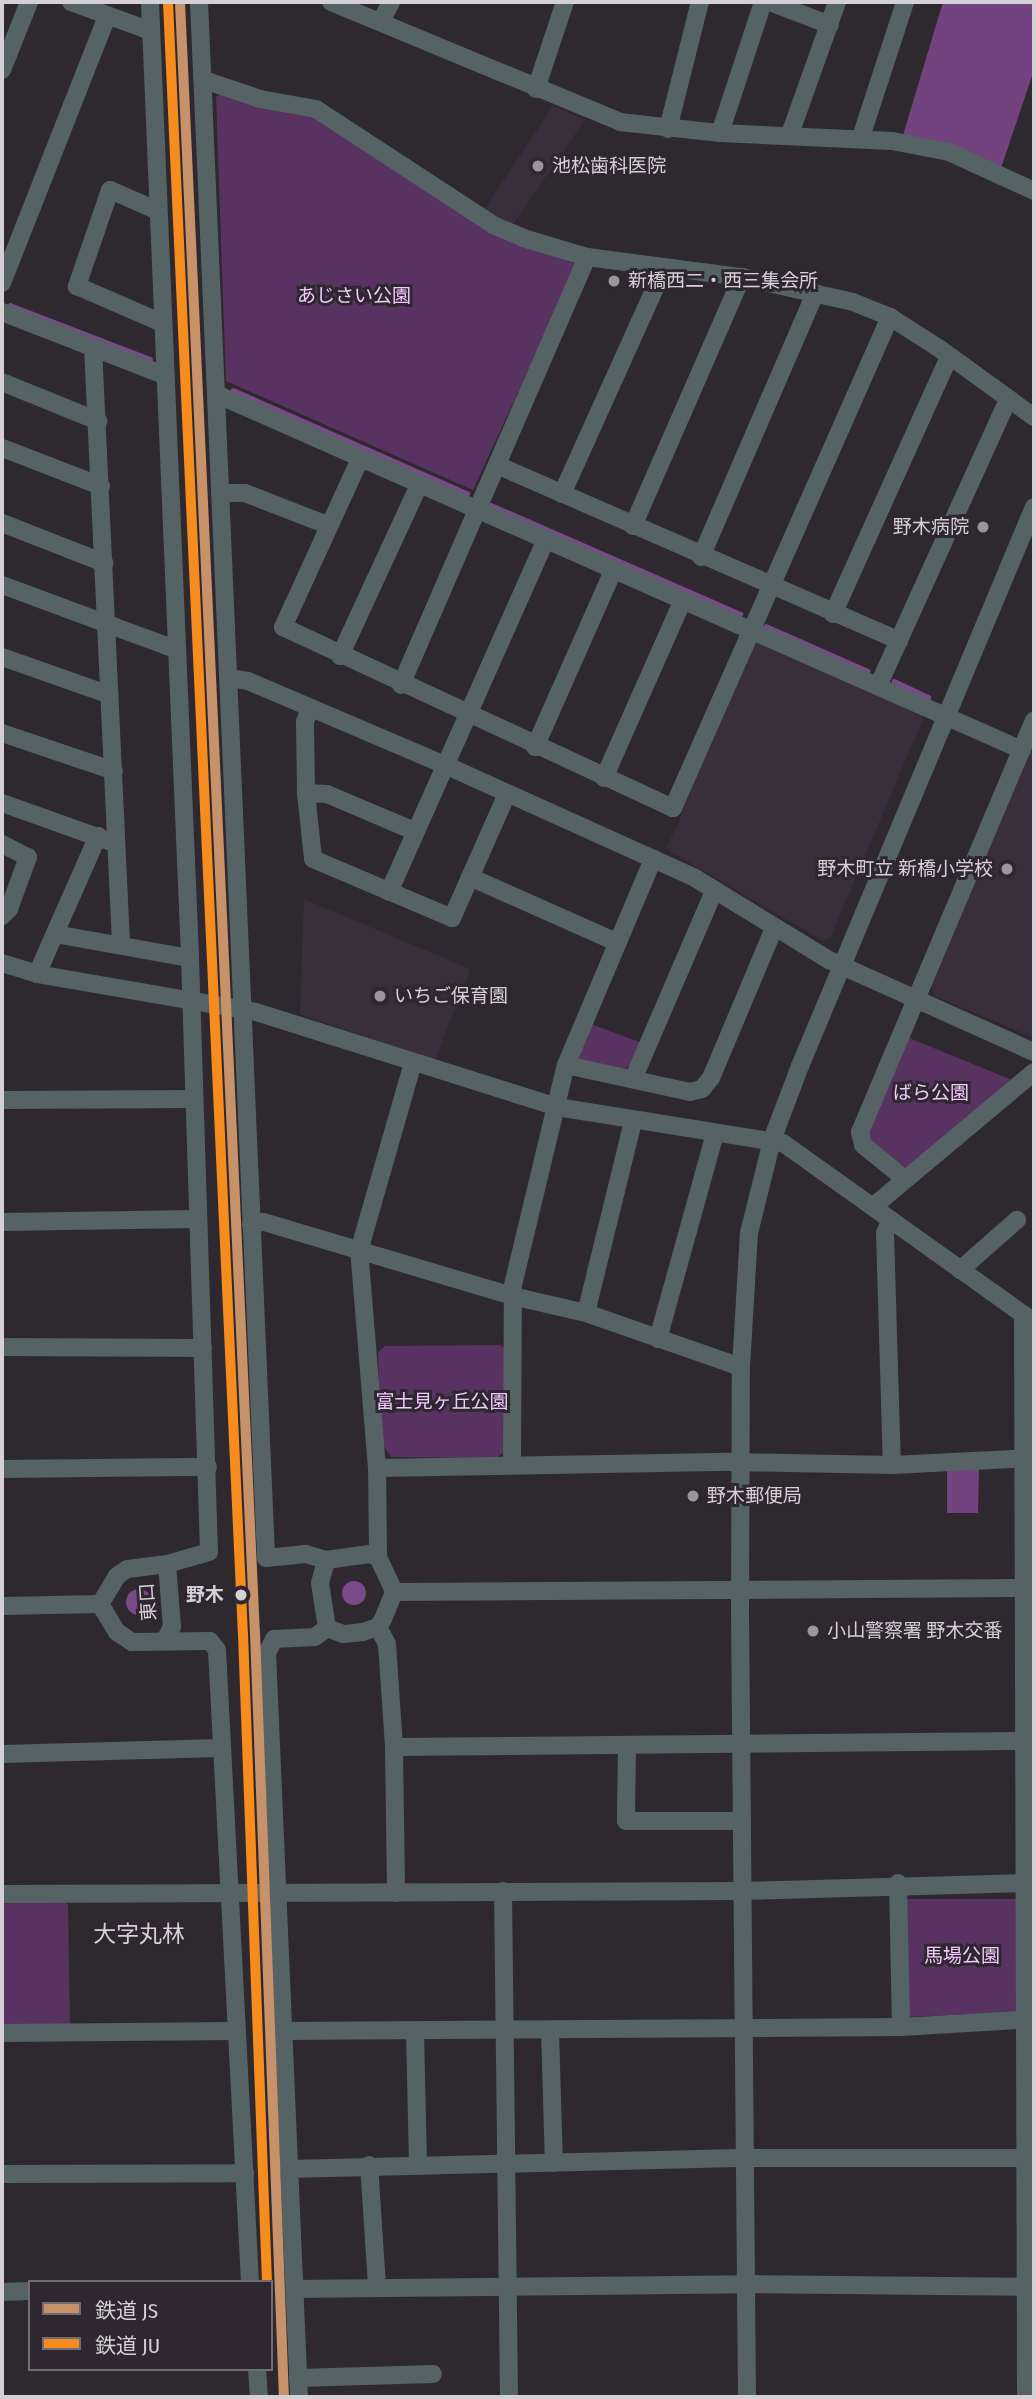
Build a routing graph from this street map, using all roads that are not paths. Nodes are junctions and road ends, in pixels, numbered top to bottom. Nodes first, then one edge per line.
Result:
1 (29, 2) edge
2 (71, 2) edge
3 (150, 2) edge
4 (199, 2) edge
5 (331, 2) edge
6 (391, 2) edge
7 (565, 2) edge
8 (700, 2) edge
9 (763, 2) edge
10 (770, 2) edge
11 (837, 2) edge
12 (905, 2) edge
13 (89, 6) edge
14 (107, 17) junction
15 (381, 21) junction
16 (830, 25) junction
17 (151, 31) junction
18 (2, 70) edge
19 (204, 80) junction
20 (536, 89) junction
21 (668, 129) junction
22 (720, 133) junction
23 (790, 134) junction
24 (862, 137) junction
25 (1034, 191) edge
26 (156, 210) junction
27 (587, 257) junction
28 (664, 268) junction
29 (741, 277) junction
30 (2, 283) edge
31 (816, 293) junction
32 (2, 312) edge
33 (890, 317) junction
34 (162, 323) junction
35 (93, 347) junction
36 (949, 357) junction
37 (164, 375) junction
38 (2, 382) edge
39 (216, 394) junction
40 (1008, 400) junction
41 (1034, 417) edge
42 (98, 421) junction
43 (2, 448) edge
44 (360, 459) junction
45 (496, 464) junction
46 (419, 485) junction
47 (101, 486) junction
48 (220, 493) junction
49 (562, 494) junction
50 (1034, 507) edge
51 (477, 510) junction
52 (2, 523) edge
53 (327, 525) junction
54 (633, 526) junction
55 (545, 541) junction
56 (701, 557) junction
57 (104, 563) junction
58 (612, 571) junction
59 (2, 585) edge
60 (770, 585) junction
61 (682, 602) junction
62 (833, 614) junction
63 (107, 624) junction
64 (752, 629) junction
65 (899, 641) junction
66 (175, 649) junction
67 (340, 656) junction
68 (2, 657) edge
69 (229, 678) junction
70 (879, 684) junction
71 (401, 685) junction
72 (110, 695) junction
73 (310, 708) junction
74 (947, 715) junction
75 (465, 716) junction
76 (1034, 720) edge
77 (2, 733) edge
78 (535, 747) junction
79 (1022, 750) junction
80 (443, 764) junction
81 (114, 771) junction
82 (604, 778) junction
83 (306, 793) junction
84 (508, 794) junction
85 (2, 803) edge
86 (414, 831) junction
87 (98, 836) junction
88 (2, 844) edge
89 (117, 846) junction
90 (653, 859) junction
91 (470, 877) junction
92 (389, 891) junction
93 (714, 891) junction
94 (2, 916) edge
95 (774, 928) junction
96 (55, 934) junction
97 (616, 942) junction
98 (121, 943) junction
99 (190, 958) junction
100 (2, 963) edge
101 (841, 966) junction
102 (37, 974) junction
103 (916, 1000) junction
104 (191, 1002) junction
105 (240, 1010) junction
106 (1034, 1052) edge
107 (413, 1063) junction
108 (566, 1065) junction
109 (1034, 1072) edge
110 (634, 1077) junction
111 (193, 1099) junction
112 (2, 1100) edge
113 (557, 1107) junction
114 (633, 1122) junction
115 (715, 1133) junction
116 (772, 1140) junction
117 (905, 1179) junction
118 (876, 1205) junction
119 (197, 1219) junction
120 (891, 1220) junction
121 (1017, 1220) dead end
122 (2, 1222) edge
123 (251, 1224) junction
124 (359, 1251) junction
125 (960, 1270) junction
126 (512, 1296) junction
127 (586, 1313) junction
128 (1029, 1318) edge
129 (658, 1339) junction
130 (2, 1347) edge
131 (203, 1348) junction
132 (741, 1367) junction
133 (1028, 1458) edge
134 (741, 1462) junction
135 (512, 1464) junction
136 (892, 1465) junction
137 (208, 1467) junction
138 (377, 1468) junction
139 (2, 1469) edge
140 (378, 1557) junction
141 (326, 1560) junction
142 (167, 1564) junction
143 (1028, 1588) edge
144 (741, 1590) junction
145 (394, 1592) junction
146 (100, 1604) junction
147 (2, 1606) edge
148 (378, 1627) junction
149 (327, 1628) junction
150 (165, 1640) junction
151 (1029, 1741) edge
152 (627, 1745) junction
153 (742, 1745) junction
154 (394, 1747) junction
155 (220, 1748) junction
156 (2, 1754) edge
157 (742, 1821) junction
158 (898, 1883) junction
159 (1029, 1883) edge
160 (278, 1891) junction
161 (503, 1891) junction
162 (742, 1891) junction
163 (227, 1892) junction
164 (396, 1893) junction
165 (2, 1894) edge
166 (1030, 2019) edge
167 (901, 2027) junction
168 (745, 2029) junction
169 (235, 2031) junction
170 (284, 2031) junction
171 (550, 2031) junction
172 (415, 2032) junction
173 (504, 2032) junction
174 (2, 2033) edge
175 (747, 2158) junction
176 (1030, 2158) edge
177 (505, 2162) junction
178 (418, 2163) junction
179 (554, 2163) junction
180 (369, 2165) junction
181 (289, 2169) junction
182 (245, 2173) junction
183 (2, 2174) edge
184 (250, 2280) edge
185 (749, 2284) junction
186 (505, 2286) junction
187 (377, 2287) junction
188 (1030, 2287) edge
189 (295, 2290) junction
190 (28, 2291) edge
191 (2, 2292) edge
192 (257, 2371) edge
193 (433, 2374) dead end
194 (298, 2378) junction
195 (260, 2397) edge
196 (299, 2397) edge
197 (509, 2397) edge
198 (747, 2397) edge
199 (1026, 2397) edge

1 - 18 street
2 - 13 street
3 - 17 street
4 - 19 street
5 - 15 street
6 - 15 street
7 - 20 street
8 - 21 street
9 - 22 street
10 - 16 street
11 - 16 street
12 - 24 street
13 - 14 street
14 - 17 street
14 - 30 street
15 - 20 street
16 - 23 street
17 - 26 street
19 - 27 street
19 - 39 street
20 - 21 street
21 - 22 street
22 - 23 street
23 - 24 street
24 - 25 street
26 - 34 street
26 - 34 street
27 - 28 street
27 - 45 street
28 - 29 street
28 - 49 street
29 - 31 street
29 - 54 street
31 - 33 street
31 - 56 street
32 - 35 street
33 - 36 street
33 - 60 street
34 - 37 street
35 - 37 street
35 - 42 street
36 - 40 street
36 - 62 street
37 - 66 street
38 - 42 street
39 - 44 street
39 - 48 street
40 - 41 street
40 - 65 street
42 - 47 street
43 - 47 street
44 - 46 street
44 - 53 street
45 - 49 street
45 - 51 street
46 - 51 street
46 - 67 street
47 - 57 street
48 - 53 street
48 - 69 street
49 - 54 street
50 - 74 street
51 - 55 street
51 - 71 street
52 - 57 street
53 - 67 street
54 - 56 street
55 - 58 street
55 - 75 street
56 - 60 street
57 - 63 street
58 - 61 street
58 - 78 street
59 - 63 street
60 - 62 street
60 - 64 street
61 - 64 street
61 - 82 street
62 - 65 street
63 - 66 street
63 - 72 street
64 - 70 street
64 - 82 street
65 - 70 street
66 - 99 street
67 - 71 street
68 - 72 street
69 - 73 street
69 - 105 street
70 - 74 street
71 - 75 street
72 - 81 street
73 - 80 street
73 - 83 street
74 - 79 street
74 - 101 street
75 - 78 street
75 - 80 street
76 - 79 street
77 - 81 street
78 - 82 street
79 - 103 street
80 - 84 street
80 - 86 street
81 - 89 street
83 - 86 street
83 - 92 street
84 - 90 street
84 - 91 street
85 - 87 street
86 - 92 street
87 - 89 street
87 - 96 street
88 - 94 street
89 - 98 street
90 - 93 street
90 - 97 street
91 - 92 street
91 - 97 street
93 - 95 street
93 - 110 street
95 - 101 street
95 - 110 street
96 - 98 street
96 - 102 street
97 - 108 street
98 - 99 street
99 - 104 street
100 - 102 street
101 - 103 street
101 - 116 street
102 - 104 street
103 - 106 street
103 - 117 street
104 - 105 street
104 - 111 street
105 - 107 street
105 - 123 street
107 - 113 street
107 - 124 street
108 - 110 street
108 - 113 street
109 - 117 street
111 - 112 street
111 - 119 street
113 - 114 street
113 - 126 street
114 - 115 street
114 - 127 street
115 - 116 street
115 - 129 street
116 - 118 street
116 - 132 street
117 - 118 street
118 - 120 street
119 - 122 street
119 - 131 street
120 - 125 street
120 - 136 street
121 - 125 street
123 - 124 street
123 - 141 street
124 - 126 street
124 - 138 street
125 - 128 street
126 - 127 street
126 - 135 street
127 - 129 street
128 - 133 street
129 - 132 street
130 - 131 street
131 - 137 street
132 - 134 street
133 - 136 street
133 - 143 street
134 - 135 street
134 - 136 street
134 - 144 street
135 - 138 street
137 - 139 street
137 - 142 street
138 - 140 street
140 - 141 street
140 - 145 street
141 - 149 street
142 - 146 street, 東口
142 - 150 street, 東口
143 - 144 street
143 - 151 street
144 - 145 street
144 - 153 street
145 - 148 street
146 - 147 street
146 - 150 street, 東口
148 - 149 street
148 - 154 street
149 - 160 street
150 - 155 street
151 - 153 street
151 - 159 street
152 - 153 street
152 - 154 street
152 - 157 street
153 - 157 street
154 - 164 street
155 - 156 street
155 - 163 street
157 - 162 street
158 - 159 street
158 - 162 street
158 - 167 street
159 - 166 street
160 - 163 street
160 - 164 street
160 - 170 street
161 - 162 street
161 - 164 street
161 - 173 street
162 - 168 street
163 - 165 street
163 - 169 street
166 - 167 street
166 - 176 street
167 - 168 street
168 - 171 street
168 - 175 street
169 - 174 street
169 - 182 street
170 - 172 street
170 - 181 street
171 - 173 street
171 - 179 street
172 - 173 street
172 - 178 street
173 - 177 street
175 - 176 street
175 - 179 street
175 - 185 street
176 - 188 street
177 - 178 street
177 - 179 street
177 - 186 street
178 - 180 street
180 - 181 street
180 - 187 street
181 - 189 street
182 - 183 street
182 - 184 street
185 - 186 street
185 - 188 street
185 - 198 street
186 - 187 street
186 - 197 street
187 - 189 street
188 - 199 street
189 - 194 street
190 - 191 street
192 - 195 street
193 - 194 street
194 - 196 street

